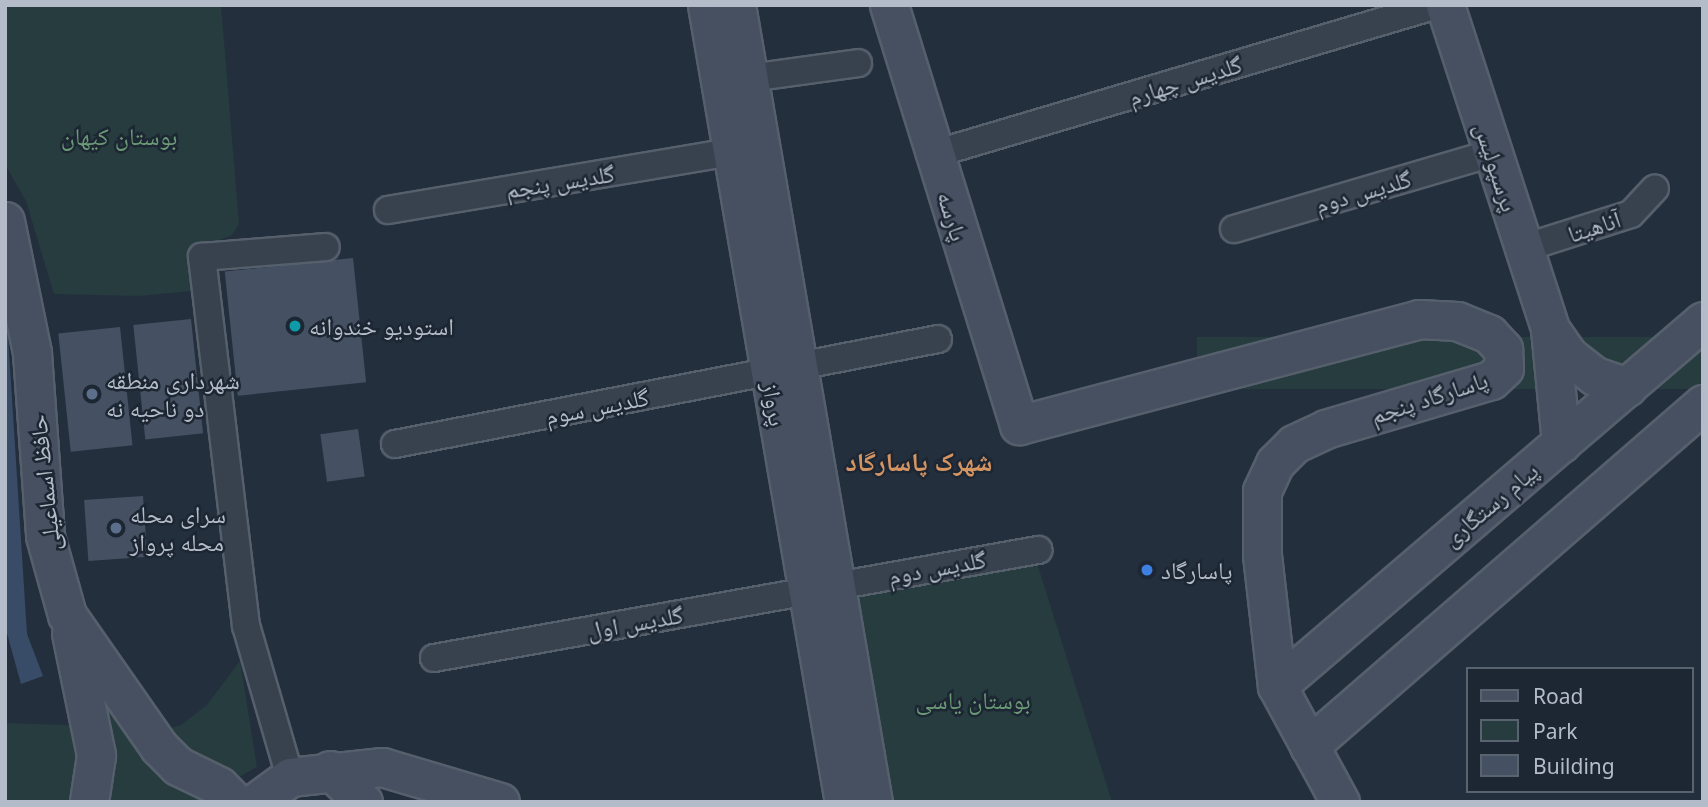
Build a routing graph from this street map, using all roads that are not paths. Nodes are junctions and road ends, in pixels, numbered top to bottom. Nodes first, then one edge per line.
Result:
1 (707, 5) edge
2 (736, 5) edge
3 (889, 5) edge
4 (1437, 5) edge
5 (1445, 5) edge
6 (858, 62) dead end
7 (749, 78) junction
8 (732, 152) junction
9 (1493, 153) junction
10 (934, 154) junction
11 (1655, 188) dead end
12 (388, 209) dead end
13 (5, 221) edge
14 (1234, 229) dead end
15 (326, 247) dead end
16 (1524, 248) junction
17 (1703, 321) edge
18 (1550, 329) junction
19 (938, 339) dead end
20 (784, 371) junction
21 (1627, 387) junction
22 (1703, 404) edge
23 (1019, 425) joint
24 (1561, 443) junction
25 (395, 444) dead end
26 (1038, 550) dead end
27 (822, 588) junction
28 (67, 615) junction
29 (434, 658) dead end
30 (1277, 686) junction
31 (1310, 746) junction
32 (330, 770) junction
33 (290, 777) junction
34 (89, 802) edge
35 (235, 802) edge
36 (256, 802) edge
37 (363, 802) edge
38 (500, 802) edge
39 (844, 802) edge
40 (873, 802) edge
41 (1340, 802) edge

1 - 8 street, پرواز
2 - 7 street, پرواز
3 - 10 street, پارسه
4 - 10 street, گلدیس چهارم
5 - 9 street, پرسپولیس
6 - 7 street
7 - 20 street, پرواز
8 - 12 street, گلدیس پنجم
8 - 20 street, پرواز
9 - 14 street, گلدیس دوم
9 - 16 street, پرسپولیس
10 - 23 street, پارسه
11 - 16 street, آناهیتا
13 - 28 street, حافظ اسماعیلی
15 - 33 street
16 - 18 street, پرسپولیس
17 - 21 street, پیام رستگاری
18 - 21 street, پرسپولیس
18 - 24 street, پرسپولیس
19 - 20 street
20 - 25 street, گلدیس سوم
20 - 27 street, پرواز
21 - 24 street, پیام رستگاری
22 - 31 street
23 - 30 street, پاسارگاد پنجم
24 - 30 street, پیام رستگاری
26 - 27 street, گلدیس دوم
27 - 29 street, گلدیس اول
27 - 39 street, پرواز
27 - 40 street, پرواز
28 - 34 street
28 - 35 street, حافظ اسماعیلی
30 - 31 street
31 - 41 street
32 - 33 street
32 - 37 street
32 - 38 street
33 - 36 street

